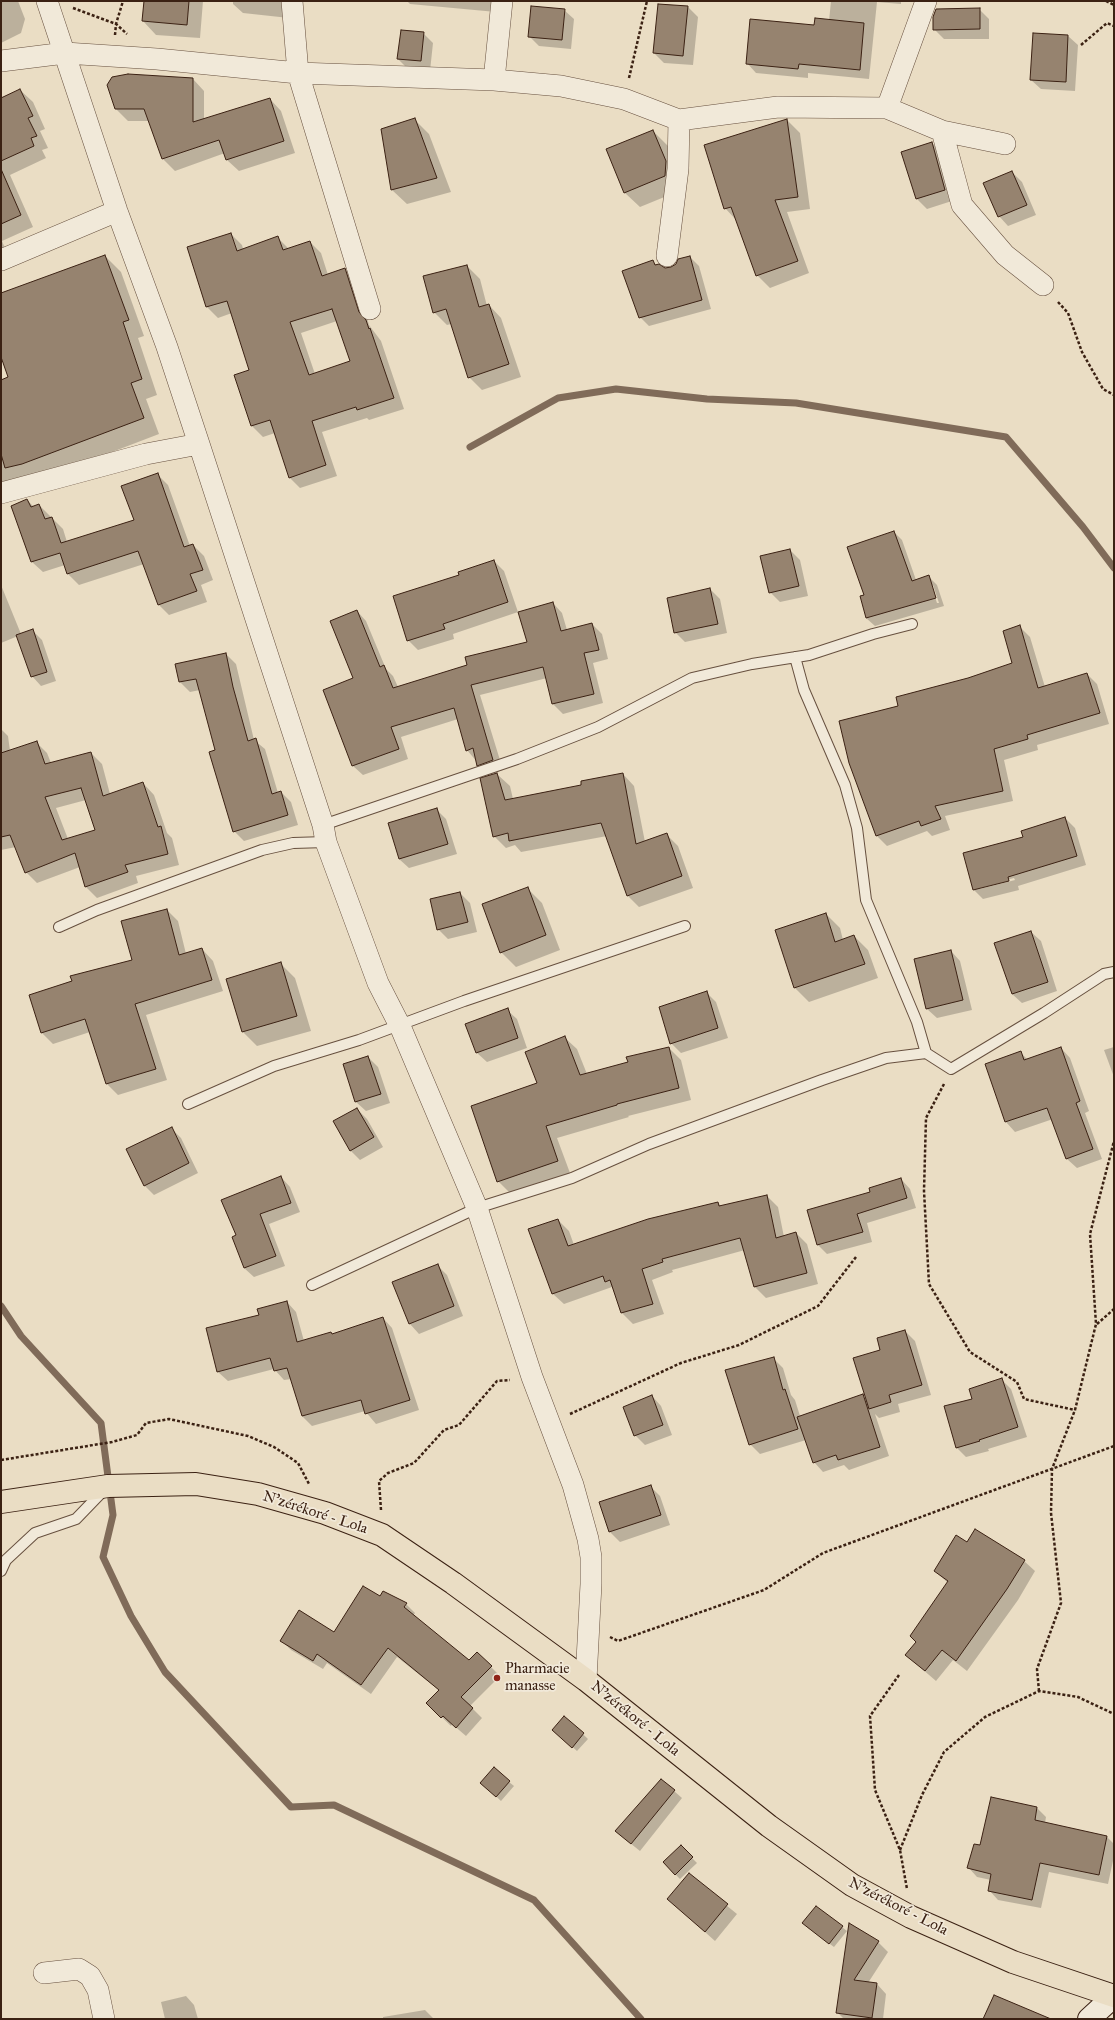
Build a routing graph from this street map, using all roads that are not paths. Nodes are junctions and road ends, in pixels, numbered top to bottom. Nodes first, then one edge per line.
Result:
1 (47, 1) edge
2 (292, 1) edge
3 (502, 1) edge
4 (926, 1) edge
5 (65, 53) junction
6 (1, 61) edge
7 (298, 73) junction
8 (494, 80) junction
9 (887, 108) junction
10 (679, 120) junction
11 (942, 131) junction
12 (1005, 144) dead end
13 (117, 211) junction
14 (667, 256) dead end
15 (1, 260) edge
16 (1043, 285) road end
17 (370, 309) dead end
18 (199, 444) junction
19 (1, 494) edge
20 (912, 624) dead end
21 (795, 657) junction
22 (325, 834) junction
23 (685, 926) dead end
24 (59, 927) dead end
25 (1114, 972) edge
26 (400, 1026) junction
27 (926, 1053) junction
28 (188, 1104) dead end
29 (477, 1208) junction
30 (312, 1285) dead end
31 (108, 1486) junction
32 (1, 1502) edge
33 (1, 1571) edge
34 (586, 1680) junction
35 (44, 1973) dead end
36 (1114, 1996) edge
37 (104, 2019) edge
38 (1089, 2019) edge

1 - 5 street
2 - 7 street
3 - 8 street
4 - 9 street
5 - 6 street
5 - 7 street
5 - 13 street
7 - 8 street
7 - 17 street
8 - 10 street
9 - 10 street
9 - 11 street
10 - 14 street
11 - 12 street
11 - 16 street
13 - 15 street
13 - 18 street
18 - 19 street
18 - 22 street
20 - 21 lane
21 - 22 lane
21 - 27 lane
22 - 24 lane
22 - 26 street
23 - 26 lane
25 - 27 lane
26 - 28 lane
26 - 29 street
27 - 29 lane
29 - 30 lane
29 - 34 street
31 - 32 highway, N'zérékoré - Lola
31 - 33 lane
31 - 34 highway, N'zérékoré - Lola
34 - 36 highway, N'zérékoré - Lola
35 - 37 street
36 - 38 street

